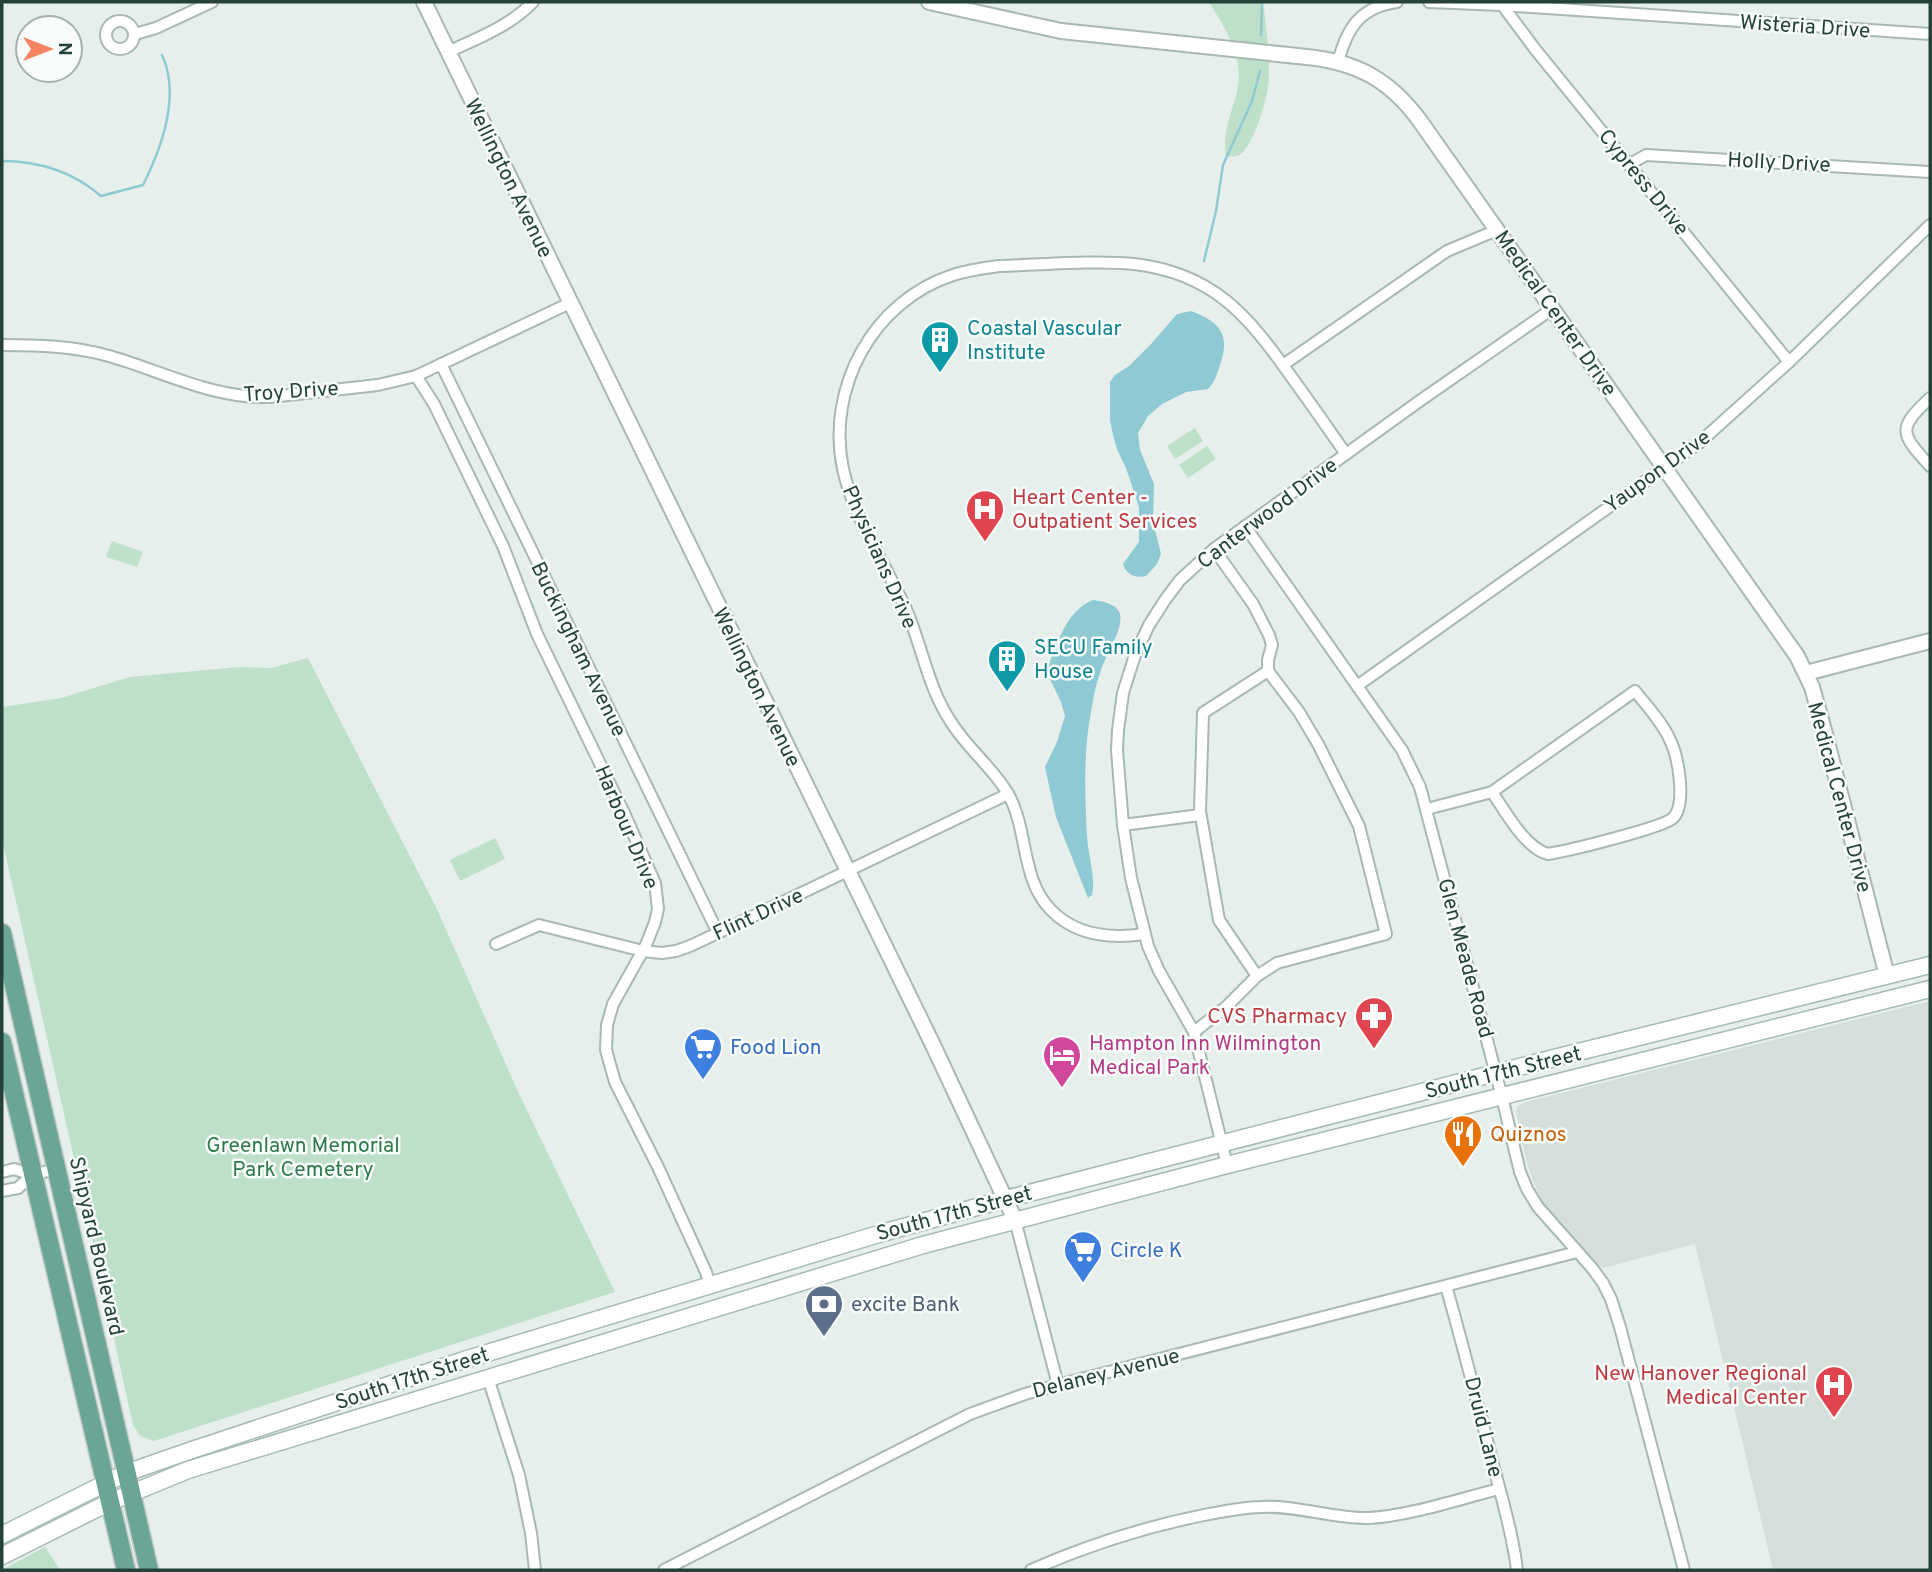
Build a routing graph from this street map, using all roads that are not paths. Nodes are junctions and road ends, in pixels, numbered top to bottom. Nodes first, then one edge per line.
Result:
1 (212, 2) edge
2 (424, 2) edge
3 (533, 2) edge
4 (929, 2) edge
5 (1397, 2) edge
6 (1429, 2) edge
7 (1501, 3) edge
8 (135, 34) dead end
9 (1930, 34) edge
10 (448, 52) junction
11 (1338, 62) junction
12 (1630, 164) junction
13 (1930, 172) edge
14 (1930, 225) edge
15 (1497, 230) junction
16 (570, 303) junction
17 (1552, 309) junction
18 (2, 345) edge
19 (1789, 362) junction
20 (441, 364) junction
21 (1283, 365) junction
22 (416, 376) junction
23 (1930, 398) edge
24 (1346, 454) junction
25 (1930, 466) edge
26 (1665, 467) junction
27 (1245, 526) junction
28 (1213, 549) junction
29 (1930, 641) edge
30 (1268, 671) junction
31 (1806, 673) junction
32 (1357, 686) junction
33 (1492, 792) junction
34 (1008, 794) junction
35 (1427, 809) junction
36 (1200, 815) junction
37 (1123, 825) junction
38 (848, 872) junction
39 (2, 933) edge
40 (718, 933) junction
41 (1144, 934) junction
42 (496, 944) dead end
43 (643, 951) junction
44 (1930, 965) edge
45 (1256, 976) junction
46 (1887, 976) junction
47 (1930, 989) edge
48 (1893, 999) junction
49 (1194, 1032) junction
50 (2, 1042) edge
51 (1496, 1073) junction
52 (1502, 1097) junction
53 (1222, 1143) junction
54 (1227, 1165) junction
55 (56, 1169) junction
56 (2, 1172) edge
57 (33, 1175) junction
58 (2, 1191) edge
59 (1006, 1199) junction
60 (1015, 1220) junction
61 (1577, 1252) junction
62 (709, 1286) junction
63 (1446, 1286) junction
64 (488, 1378) junction
65 (1058, 1385) junction
66 (127, 1473) junction
67 (105, 1483) junction
68 (1499, 1489) junction
69 (131, 1493) junction
70 (110, 1502) junction
71 (2, 1535) edge
72 (2, 1556) edge
73 (126, 1570) edge
74 (149, 1570) edge
75 (535, 1570) edge
76 (664, 1570) edge
77 (1031, 1570) edge
78 (1517, 1570) edge
79 (1684, 1570) edge

1 - 8 street
2 - 10 street, Wellington Avenue
3 - 10 street
4 - 11 street, Medical Center Drive
5 - 11 street
6 - 7 street, Wisteria Drive
7 - 9 street, Wisteria Drive
7 - 12 street, Cypress Drive
10 - 16 street, Wellington Avenue
11 - 15 street, Medical Center Drive
12 - 13 street, Holly Drive
12 - 19 street, Cypress Drive
14 - 19 street, Yaupon Drive
15 - 17 street, Medical Center Drive
15 - 21 street
16 - 20 street, Troy Drive
16 - 38 street, Wellington Avenue
17 - 24 street, Canterwood Drive
17 - 26 street, Medical Center Drive
18 - 22 street, Troy Drive
19 - 26 street, Yaupon Drive
20 - 22 street, Troy Drive
20 - 40 street, Buckingham Avenue
21 - 24 street, Canterwood Drive
21 - 34 street, Physicians Drive
22 - 43 street, Harbour Drive
23 - 25 street
24 - 27 street, Canterwood Drive
26 - 31 street, Medical Center Drive
26 - 32 street, Yaupon Drive
27 - 28 street, Canterwood Drive
27 - 32 street, Glen Meade Road
28 - 30 street
28 - 37 street, Canterwood Drive
29 - 31 street
30 - 36 street
30 - 45 street
31 - 46 street, Medical Center Drive
32 - 35 street, Glen Meade Road
33 - 33 street
33 - 35 street
34 - 38 street, Flint Drive
34 - 41 street, Physicians Drive
35 - 51 street, Glen Meade Road
36 - 37 street
36 - 45 street
37 - 41 street, Canterwood Drive
38 - 40 street, Flint Drive
38 - 59 street, Wellington Avenue
39 - 55 main road, Shipyard Boulevard
40 - 43 street, Flint Drive
41 - 49 street, Canterwood Drive
42 - 43 street, Flint Drive
43 - 62 street, Harbour Drive
44 - 46 main road, South 17th Street
45 - 49 street
46 - 48 street
46 - 51 main road, South 17th Street
47 - 48 main road, South 17th Street
48 - 52 main road, South 17th Street
49 - 53 street, Canterwood Drive
50 - 57 main road
51 - 52 street, Glen Meade Road
51 - 53 main road, South 17th Street
52 - 54 main road, South 17th Street
52 - 61 street, Glen Meade Road
53 - 54 street, Canterwood Drive
53 - 59 main road, South 17th Street
54 - 60 main road, South 17th Street
55 - 57 street
55 - 66 main road, Shipyard Boulevard
56 - 57 street
57 - 58 street
57 - 67 main road
59 - 60 street, Wellington Avenue
59 - 62 main road, South 17th Street
60 - 64 main road, South 17th Street
60 - 65 street, Wellington Avenue
61 - 63 street, Delaney Avenue
61 - 79 street, Glen Meade Road
62 - 66 main road, South 17th Street
63 - 65 street, Delaney Avenue
63 - 68 street, Druid Lane
64 - 69 main road, South 17th Street
64 - 75 street
65 - 76 street, Delaney Avenue
66 - 67 main road, South 17th Street
66 - 69 main road, Shipyard Boulevard
67 - 70 main road
67 - 71 main road, South 17th Street
68 - 77 street
68 - 78 street, Druid Lane
69 - 70 main road, South 17th Street
69 - 74 main road, Shipyard Boulevard
70 - 72 main road, South 17th Street
70 - 73 main road

